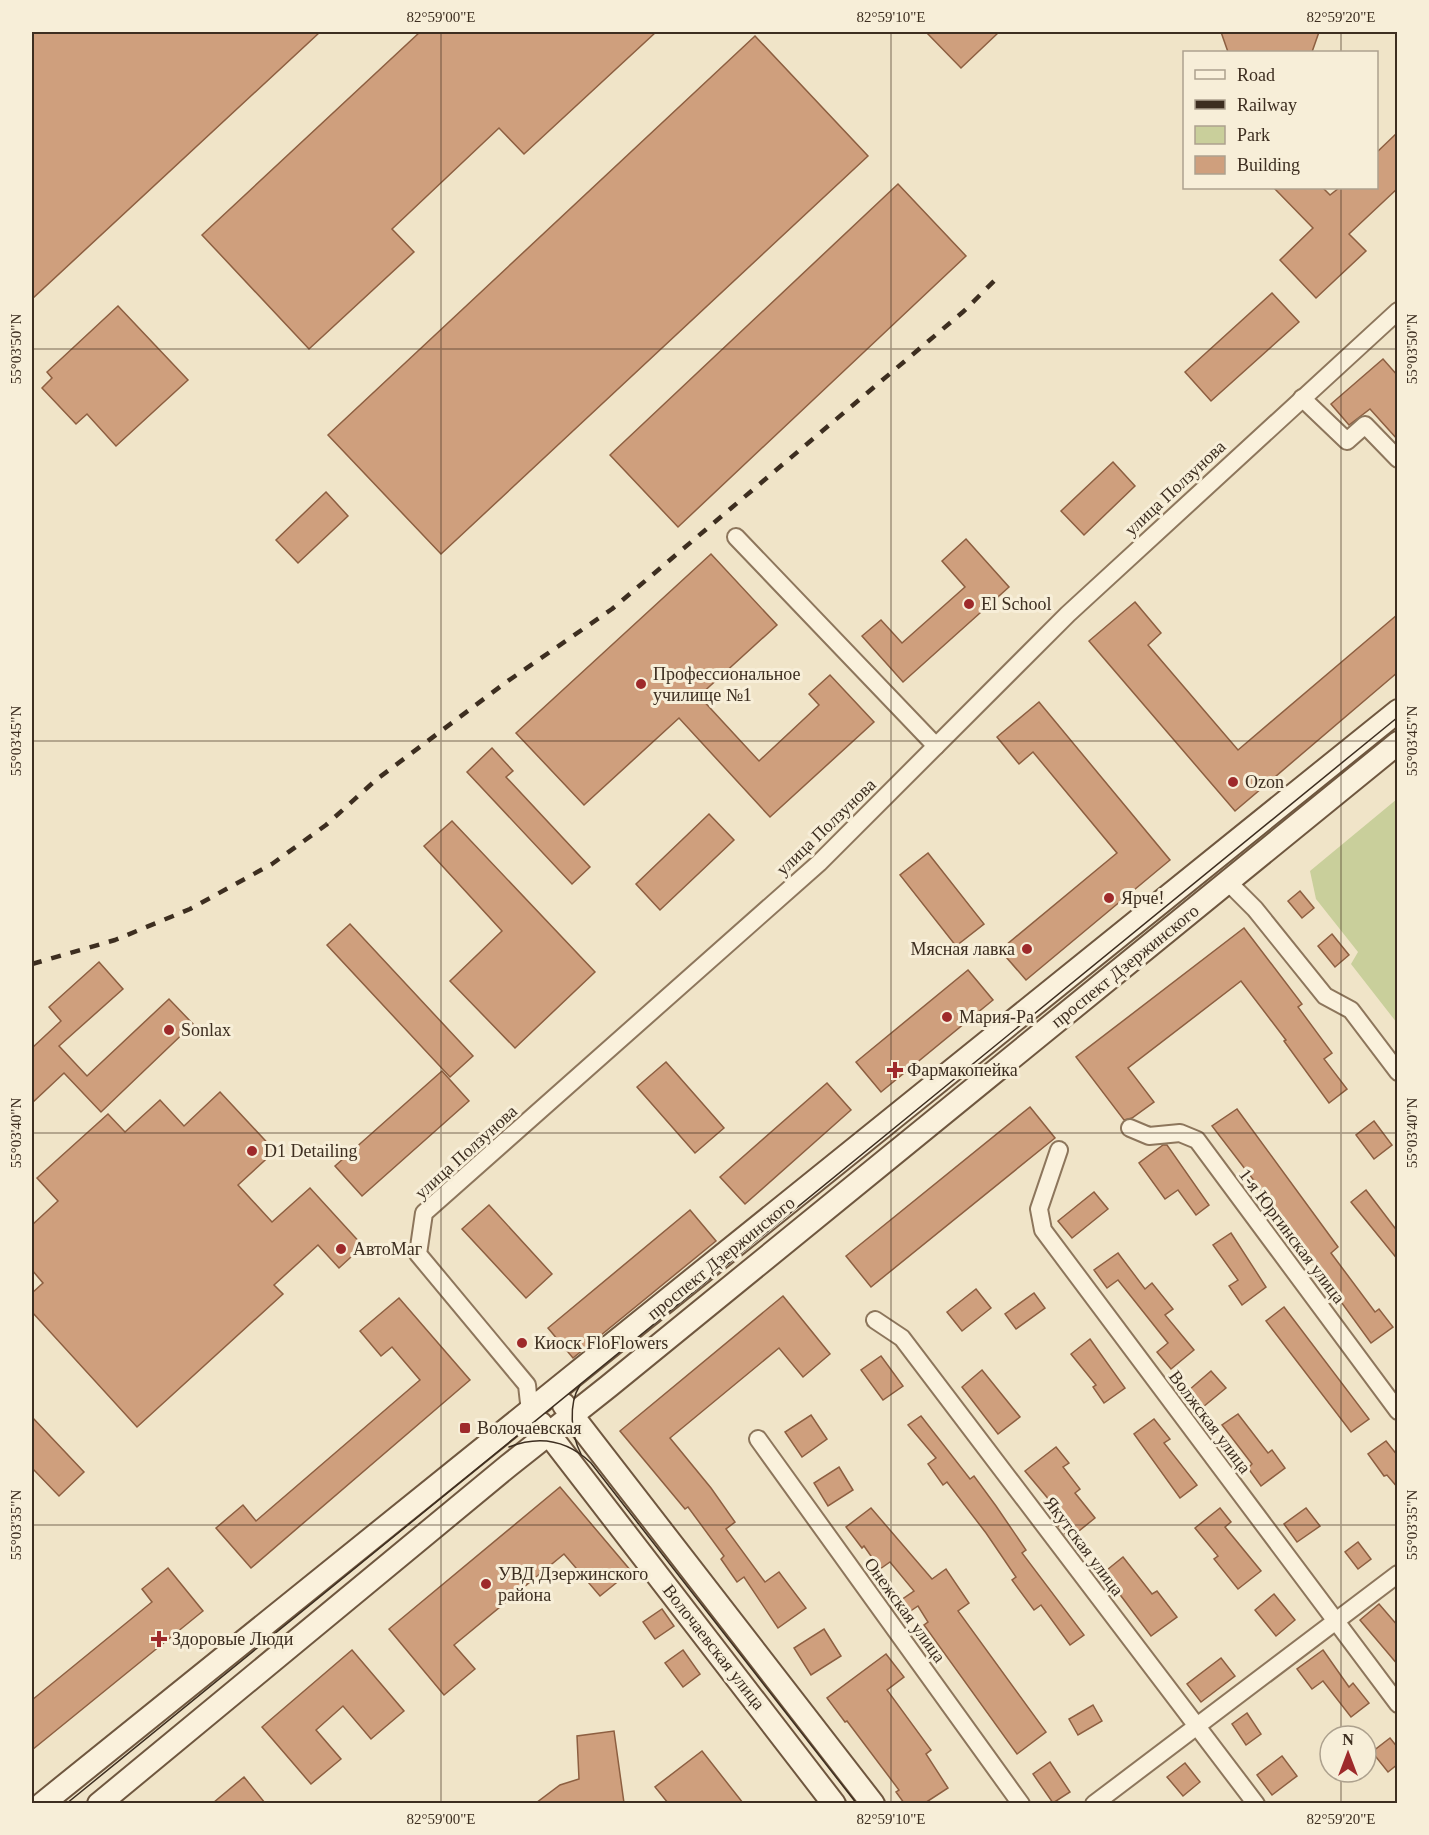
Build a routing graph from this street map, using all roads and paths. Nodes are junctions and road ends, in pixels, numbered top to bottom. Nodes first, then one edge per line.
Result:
1 (1398, 311) edge
2 (1302, 398) junction
3 (1398, 459) edge
4 (735, 537) dead end
5 (1398, 711) edge
6 (1398, 743) edge
7 (936, 746) junction
8 (1210, 863) junction
9 (1228, 882) junction
10 (1398, 1072) edge
11 (1130, 1128) dead end
12 (1059, 1150) dead end
13 (874, 1320) dead end
14 (527, 1385) junction
15 (554, 1392) junction
16 (1398, 1411) edge
17 (530, 1412) junction
18 (573, 1416) junction
19 (549, 1434) junction
20 (758, 1440) dead end
21 (1398, 1574) edge
22 (1334, 1622) junction
23 (1398, 1704) edge
24 (1196, 1727) junction
25 (42, 1803) edge
26 (99, 1803) edge
27 (834, 1803) edge
28 (873, 1803) edge
29 (1021, 1803) edge
30 (1094, 1803) edge
31 (1256, 1803) edge

1 - 2 street, улица Ползунова
2 - 3 street
2 - 7 street, улица Ползунова
4 - 7 street
5 - 8 main road, проспект Дзержинского
6 - 9 main road, проспект Дзержинского
7 - 14 street, улица Ползунова
8 - 9 main road
8 - 15 main road, проспект Дзержинского
9 - 10 street
9 - 18 main road, проспект Дзержинского
11 - 16 street, 1-я Юргинская улица
12 - 22 street, Волжская улица
13 - 24 street, Якутская улица
14 - 15 street
14 - 17 street
15 - 17 main road, проспект Дзержинского
15 - 18 main road, Волочаевская улица
17 - 19 main road, Волочаевская улица
17 - 25 main road, проспект Дзержинского
18 - 19 main road, проспект Дзержинского
18 - 28 main road, Волочаевская улица
19 - 26 main road, проспект Дзержинского
19 - 27 main road, Волочаевская улица
20 - 29 street, Онежская улица
21 - 22 street
22 - 23 street, Волжская улица
22 - 24 street
24 - 30 street
24 - 31 street, Якутская улица

